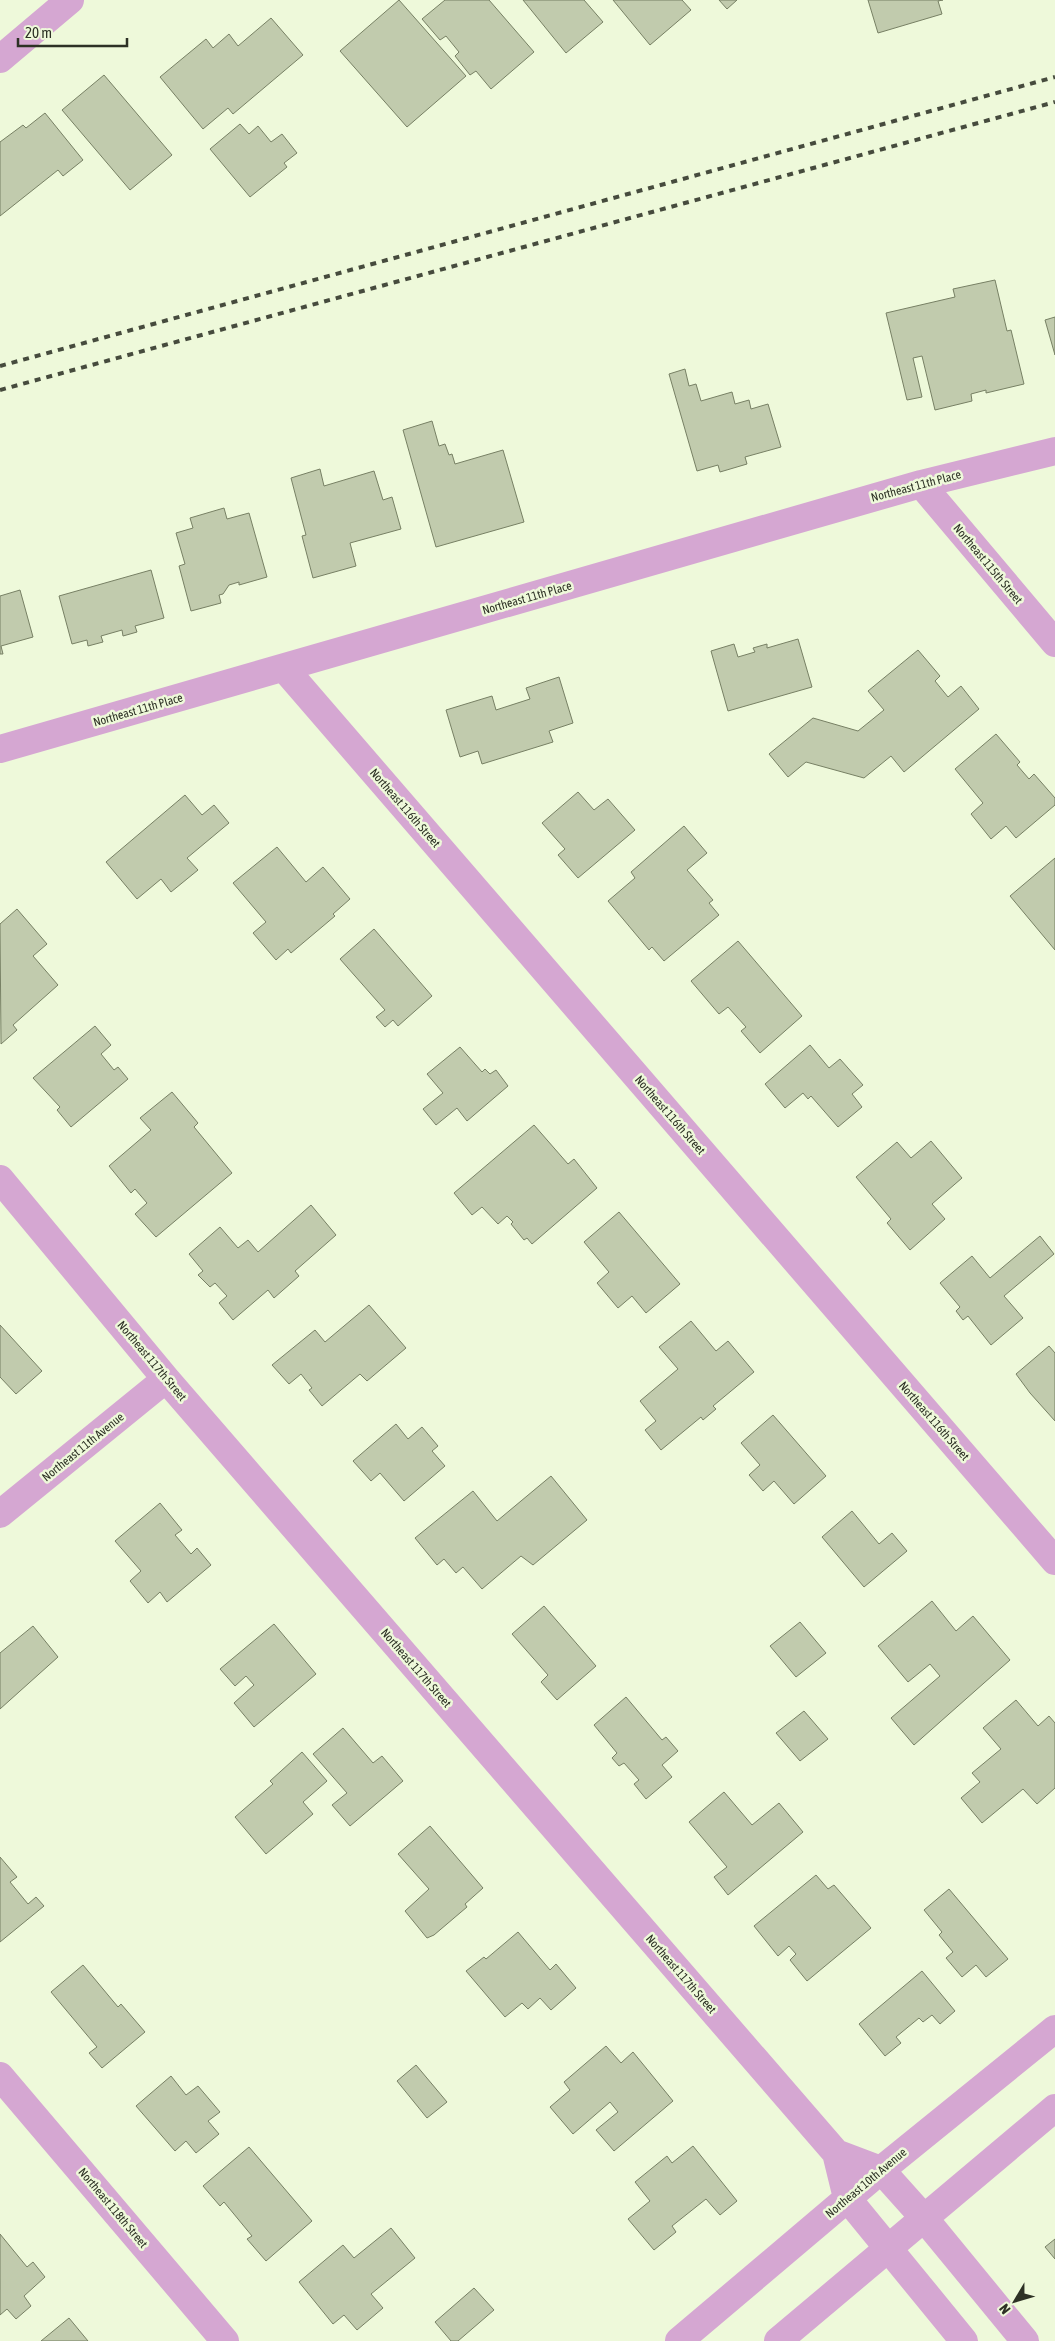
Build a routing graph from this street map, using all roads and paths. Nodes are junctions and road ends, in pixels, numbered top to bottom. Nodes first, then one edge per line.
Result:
1 (70, 0) edge
2 (0, 59) edge
3 (1055, 451) edge
4 (921, 484) junction
5 (1055, 643) edge
6 (284, 668) junction
7 (0, 749) edge
8 (0, 1179) edge
9 (166, 1379) junction
10 (0, 1514) edge
11 (1055, 1561) edge
12 (1055, 2029) edge
13 (0, 2076) edge
14 (1055, 2108) edge
15 (836, 2153) junction
16 (881, 2170) junction
17 (847, 2198) junction
18 (924, 2218) junction
19 (887, 2249) junction
20 (225, 2341) edge
21 (679, 2341) edge
22 (778, 2341) edge
23 (964, 2341) edge
24 (1025, 2341) edge

1 - 2 street
3 - 4 street, Northeast 11th Place
4 - 5 street, Northeast 115th Street
4 - 6 street, Northeast 11th Place
6 - 7 street, Northeast 11th Place
6 - 11 street, Northeast 116th Street
8 - 9 street, Northeast 117th Street
9 - 10 street, Northeast 11th Avenue
9 - 15 street, Northeast 117th Street
12 - 16 street, Northeast 10th Avenue
13 - 20 street, Northeast 118th Street
14 - 18 street
15 - 16 street, Northeast 117th Street
15 - 17 street, Northeast 117th Street
16 - 17 street, Northeast 10th Avenue
16 - 18 street, Northeast 117th Street
17 - 19 street, Northeast 117th Street
17 - 21 street, Northeast 10th Avenue
18 - 19 street
18 - 24 street, Northeast 117th Street
19 - 22 street
19 - 23 street, Northeast 117th Street

